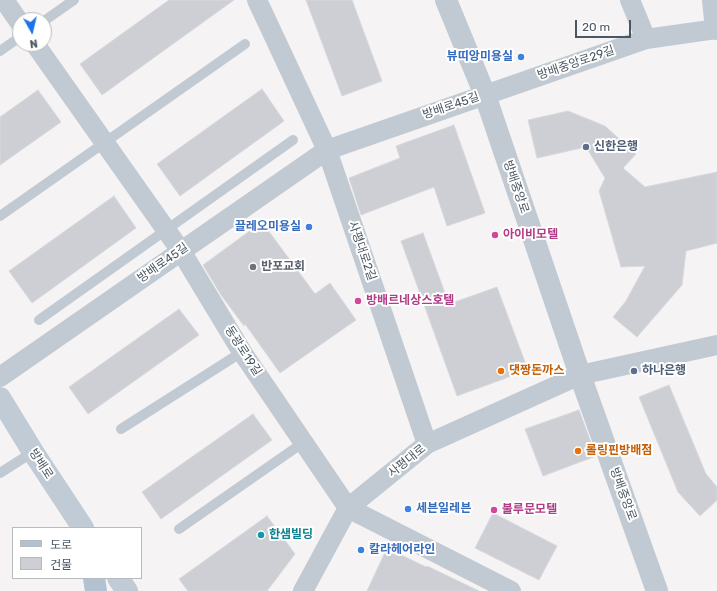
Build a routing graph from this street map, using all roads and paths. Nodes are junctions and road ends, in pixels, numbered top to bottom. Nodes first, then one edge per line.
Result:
1 (4, 0) edge
2 (74, 0) edge
3 (257, 0) edge
4 (446, 0) edge
5 (630, 0) edge
6 (712, 0) edge
7 (12, 12) edge
8 (52, 15) edge
9 (716, 29) edge
10 (646, 39) junction
11 (12, 43) edge
12 (246, 44) dead end
13 (0, 51) edge
14 (41, 52) edge
15 (484, 95) junction
16 (293, 140) dead end
17 (104, 143) junction
18 (327, 150) junction
19 (0, 216) edge
20 (166, 230) junction
21 (181, 251) junction
22 (39, 320) dead end
23 (717, 346) edge
24 (242, 352) junction
25 (580, 375) junction
26 (0, 377) edge
27 (0, 398) edge
28 (121, 429) dead end
29 (304, 442) junction
30 (427, 444) junction
31 (33, 452) junction
32 (0, 473) edge
33 (348, 508) junction
34 (81, 527) edge
35 (179, 529) dead end
36 (94, 579) edge
37 (119, 579) edge
38 (96, 591) edge
39 (127, 591) edge
40 (303, 591) edge
41 (511, 591) edge
42 (657, 591) edge

1 - 7 street
2 - 8 lane
3 - 18 street
4 - 15 street, 방배중앙로
5 - 10 street
6 - 9 street
9 - 10 street, 방배중앙로29길
10 - 15 street, 방배중앙로29길
11 - 13 lane
12 - 17 lane
14 - 17 street, 동광로19길
15 - 18 street, 방배로45길
15 - 25 street, 방배중앙로
16 - 20 lane
17 - 19 lane
17 - 20 street, 동광로19길
18 - 21 street, 방배로45길
18 - 30 street, 사평대로2길
20 - 21 street, 동광로19길
20 - 22 lane
21 - 24 street, 동광로19길
21 - 26 street, 방배로45길
23 - 25 street
24 - 28 lane
24 - 29 street, 동광로19길
25 - 30 street, 사평대로
25 - 42 street, 방배중앙로
27 - 31 main road, 방배로
29 - 33 street, 동광로19길
29 - 35 lane
30 - 33 street, 사평대로
31 - 32 lane
31 - 34 main road, 방배로
33 - 40 street, 사평대로
33 - 41 street, 동광로19길
36 - 38 main road
37 - 39 main road

